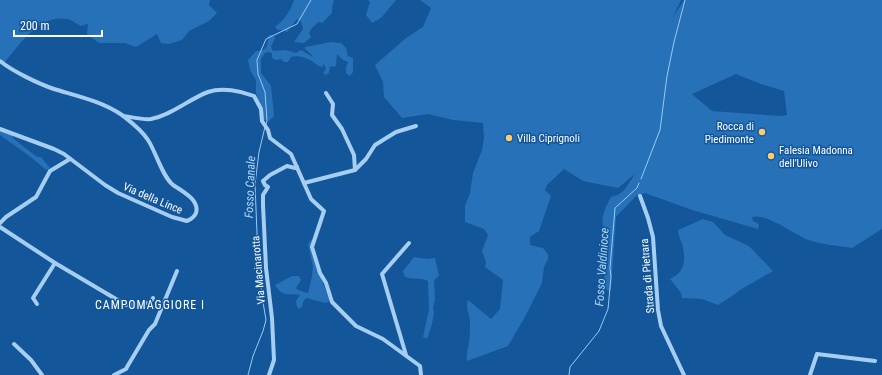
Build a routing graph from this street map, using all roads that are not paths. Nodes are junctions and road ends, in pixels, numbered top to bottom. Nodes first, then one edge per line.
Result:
1 (0, 61) edge
2 (326, 93) dead end
3 (123, 116) junction
4 (416, 126) dead end
5 (0, 129) edge
6 (70, 159) junction
7 (297, 167) junction
8 (354, 170) junction
9 (304, 183) junction
10 (640, 196) dead end
11 (0, 224) edge
12 (0, 227) edge
13 (409, 243) dead end
14 (55, 263) junction
15 (177, 271) dead end
16 (153, 298) dead end
17 (37, 304) dead end
18 (14, 344) dead end
19 (406, 356) junction
20 (875, 361) dead end
21 (42, 375) edge
22 (114, 375) edge
23 (269, 375) edge
24 (421, 375) edge
25 (684, 375) edge
26 (810, 375) edge

1 - 3 street, Via della Lince
2 - 8 street
3 - 6 street, Via della Lince
3 - 7 street
4 - 8 street
5 - 6 street, Via della Lince
6 - 11 street
7 - 9 street
7 - 23 street, Via Macinarotta
8 - 9 street
9 - 19 street
10 - 25 street, Strada di Pietrara
12 - 14 street
13 - 19 street
14 - 16 street
14 - 17 street
15 - 22 street
18 - 21 street
19 - 24 street
20 - 26 street

